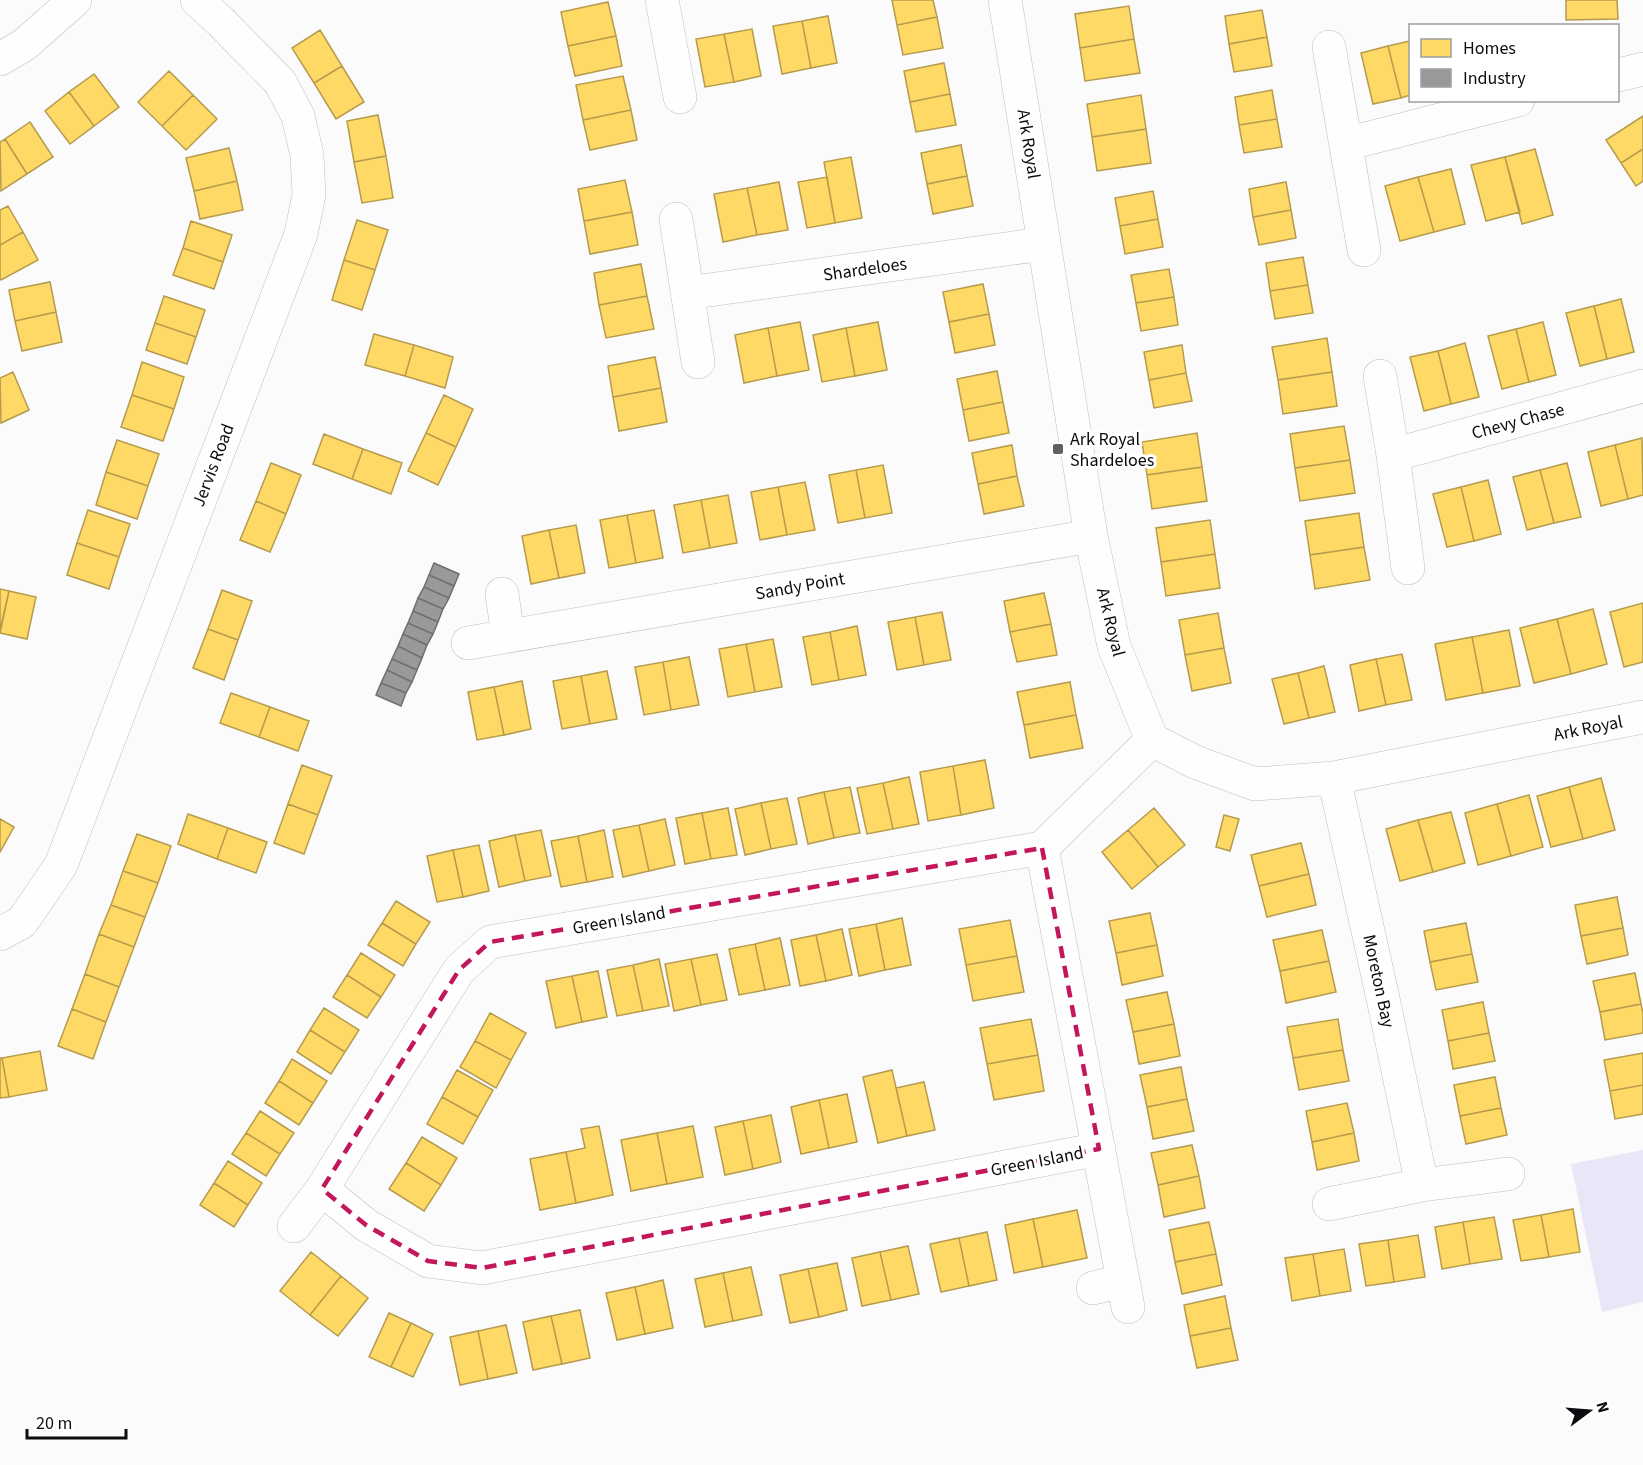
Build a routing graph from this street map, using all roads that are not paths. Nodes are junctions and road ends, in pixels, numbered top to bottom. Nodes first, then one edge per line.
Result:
1 (75, 0) edge
2 (197, 0) edge
3 (662, 0) edge
4 (1005, 0) edge
5 (1329, 47) dead end
6 (0, 59) edge
7 (1643, 69) edge
8 (1619, 75) edge
9 (680, 97) dead end
10 (1510, 102) edge
11 (1346, 144) junction
12 (676, 219) dead end
13 (1043, 244) junction
14 (1364, 250) dead end
15 (687, 293) junction
16 (698, 362) dead end
17 (1380, 376) dead end
18 (1643, 386) edge
19 (1393, 455) junction
20 (1091, 536) junction
21 (1408, 568) dead end
22 (502, 594) dead end
23 (508, 636) junction
24 (468, 643) dead end
25 (1641, 726) edge
26 (1152, 740) junction
27 (1334, 778) junction
28 (1042, 848) junction
29 (0, 934) edge
30 (1099, 1149) junction
31 (1508, 1174) dead end
32 (1422, 1185) junction
33 (322, 1189) junction
34 (1329, 1204) dead end
35 (294, 1226) dead end
36 (1115, 1292) dead end

1 - 6 street
2 - 29 street, Jervis Road
3 - 9 street
4 - 13 street, Ark Royal
5 - 11 street
7 - 8 street
10 - 11 street
11 - 14 street
12 - 15 street
13 - 15 street, Shardeloes
13 - 20 street, Ark Royal
15 - 16 street
17 - 19 street
18 - 19 street, Chevy Chase
19 - 21 street
20 - 23 street, Sandy Point
20 - 26 street, Ark Royal
22 - 23 street
23 - 24 street, Sandy Point
25 - 27 street, Ark Royal
26 - 27 street, Ark Royal
26 - 28 street
27 - 32 street, Moreton Bay
28 - 30 street, Green Island
28 - 33 street, Green Island
30 - 33 street, Green Island
30 - 36 street, Green Island
31 - 32 street
32 - 34 street
33 - 35 street, Green Island

